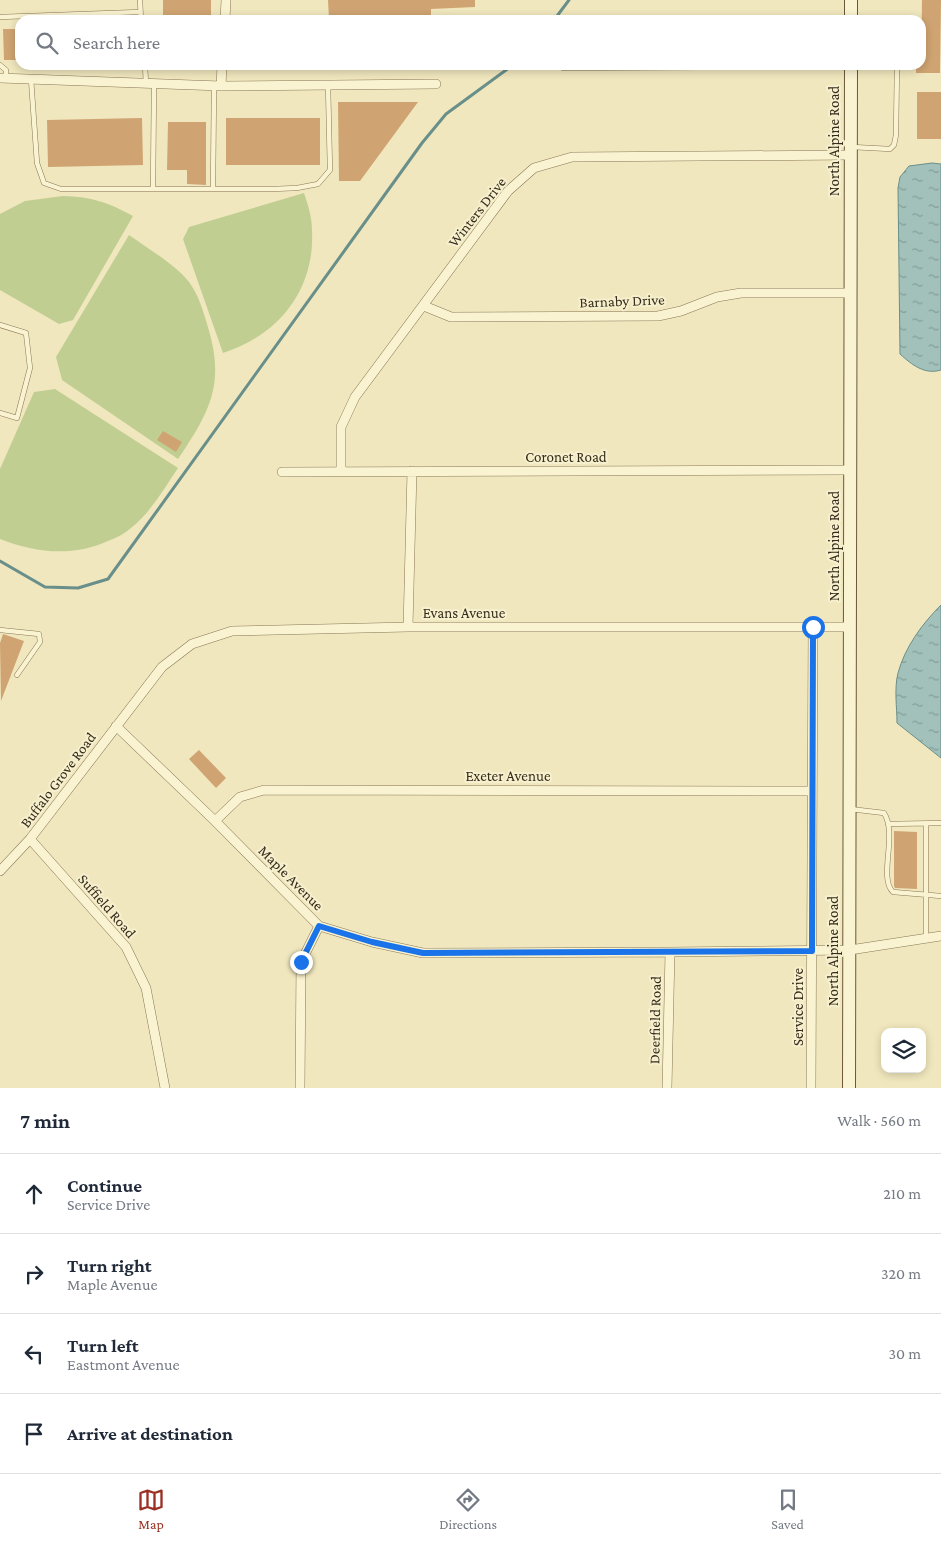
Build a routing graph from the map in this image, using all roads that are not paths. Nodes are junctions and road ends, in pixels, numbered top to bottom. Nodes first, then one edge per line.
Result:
1 (140, 0) edge
2 (226, 0) edge
3 (851, 0) edge
4 (140, 12) junction
5 (56, 15) edge
6 (140, 15) edge
7 (225, 15) edge
8 (851, 15) edge
9 (15, 16) edge
10 (0, 17) edge
11 (0, 65) edge
12 (146, 70) edge
13 (221, 70) edge
14 (851, 70) edge
15 (897, 70) edge
16 (3, 78) edge
17 (31, 79) junction
18 (150, 84) junction
19 (436, 84) dead end
20 (328, 85) junction
21 (218, 86) junction
22 (851, 151) junction
23 (154, 189) junction
24 (213, 189) junction
25 (851, 294) junction
26 (424, 306) junction
27 (0, 325) edge
28 (0, 413) edge
29 (850, 470) junction
30 (412, 471) junction
31 (282, 472) dead end
32 (341, 472) junction
33 (408, 627) junction
34 (813, 627) junction
35 (850, 627) junction
36 (0, 630) edge
37 (16, 675) dead end
38 (116, 726) junction
39 (812, 791) junction
40 (850, 809) junction
41 (215, 822) junction
42 (941, 823) edge
43 (888, 824) junction
44 (926, 824) junction
45 (30, 839) junction
46 (0, 871) edge
47 (927, 896) junction
48 (941, 896) edge
49 (319, 926) junction
50 (941, 936) edge
51 (926, 938) junction
52 (850, 950) junction
53 (812, 951) junction
54 (670, 952) junction
55 (165, 1088) edge
56 (300, 1088) edge
57 (667, 1088) edge
58 (811, 1088) edge
59 (849, 1088) edge

1 - 4 lane
2 - 7 street
3 - 8 main road
4 - 5 lane
4 - 6 lane
9 - 10 lane
11 - 16 lane
12 - 18 lane
13 - 21 street
14 - 22 main road, North Alpine Road
15 - 22 lane
16 - 17 street
17 - 18 street
17 - 23 lane
18 - 21 street
18 - 23 lane
19 - 20 street
20 - 21 street
20 - 24 lane
21 - 24 lane
22 - 25 main road, North Alpine Road
22 - 26 street, Winters Drive
23 - 24 lane
25 - 26 street, Barnaby Drive
25 - 29 main road, North Alpine Road
26 - 32 street, Winters Drive
27 - 28 lane
29 - 30 street, Coronet Road
29 - 35 main road, North Alpine Road
30 - 32 street, Coronet Road
30 - 33 street
31 - 32 street, Coronet Road
33 - 34 street, Evans Avenue
33 - 38 street, Evans Avenue
34 - 35 street, Evans Avenue
34 - 39 street, Service Drive
35 - 40 main road, North Alpine Road
36 - 37 lane
38 - 41 street, Maple Avenue
38 - 45 street, Buffalo Grove Road
39 - 41 street, Exeter Avenue
39 - 53 street, Service Drive
40 - 43 lane
40 - 52 main road, North Alpine Road
41 - 49 street, Maple Avenue
42 - 44 lane
43 - 44 lane
43 - 47 lane
44 - 47 lane
45 - 46 street, Buffalo Grove Road
45 - 55 street, Suffield Road
47 - 48 lane
47 - 51 lane
49 - 54 street, Maple Avenue
49 - 56 street
50 - 51 street, Maple Avenue
51 - 52 street, Maple Avenue
52 - 53 street, Maple Avenue
52 - 59 main road, North Alpine Road
53 - 54 street, Maple Avenue
53 - 58 street, Service Drive
54 - 57 street, Deerfield Road

